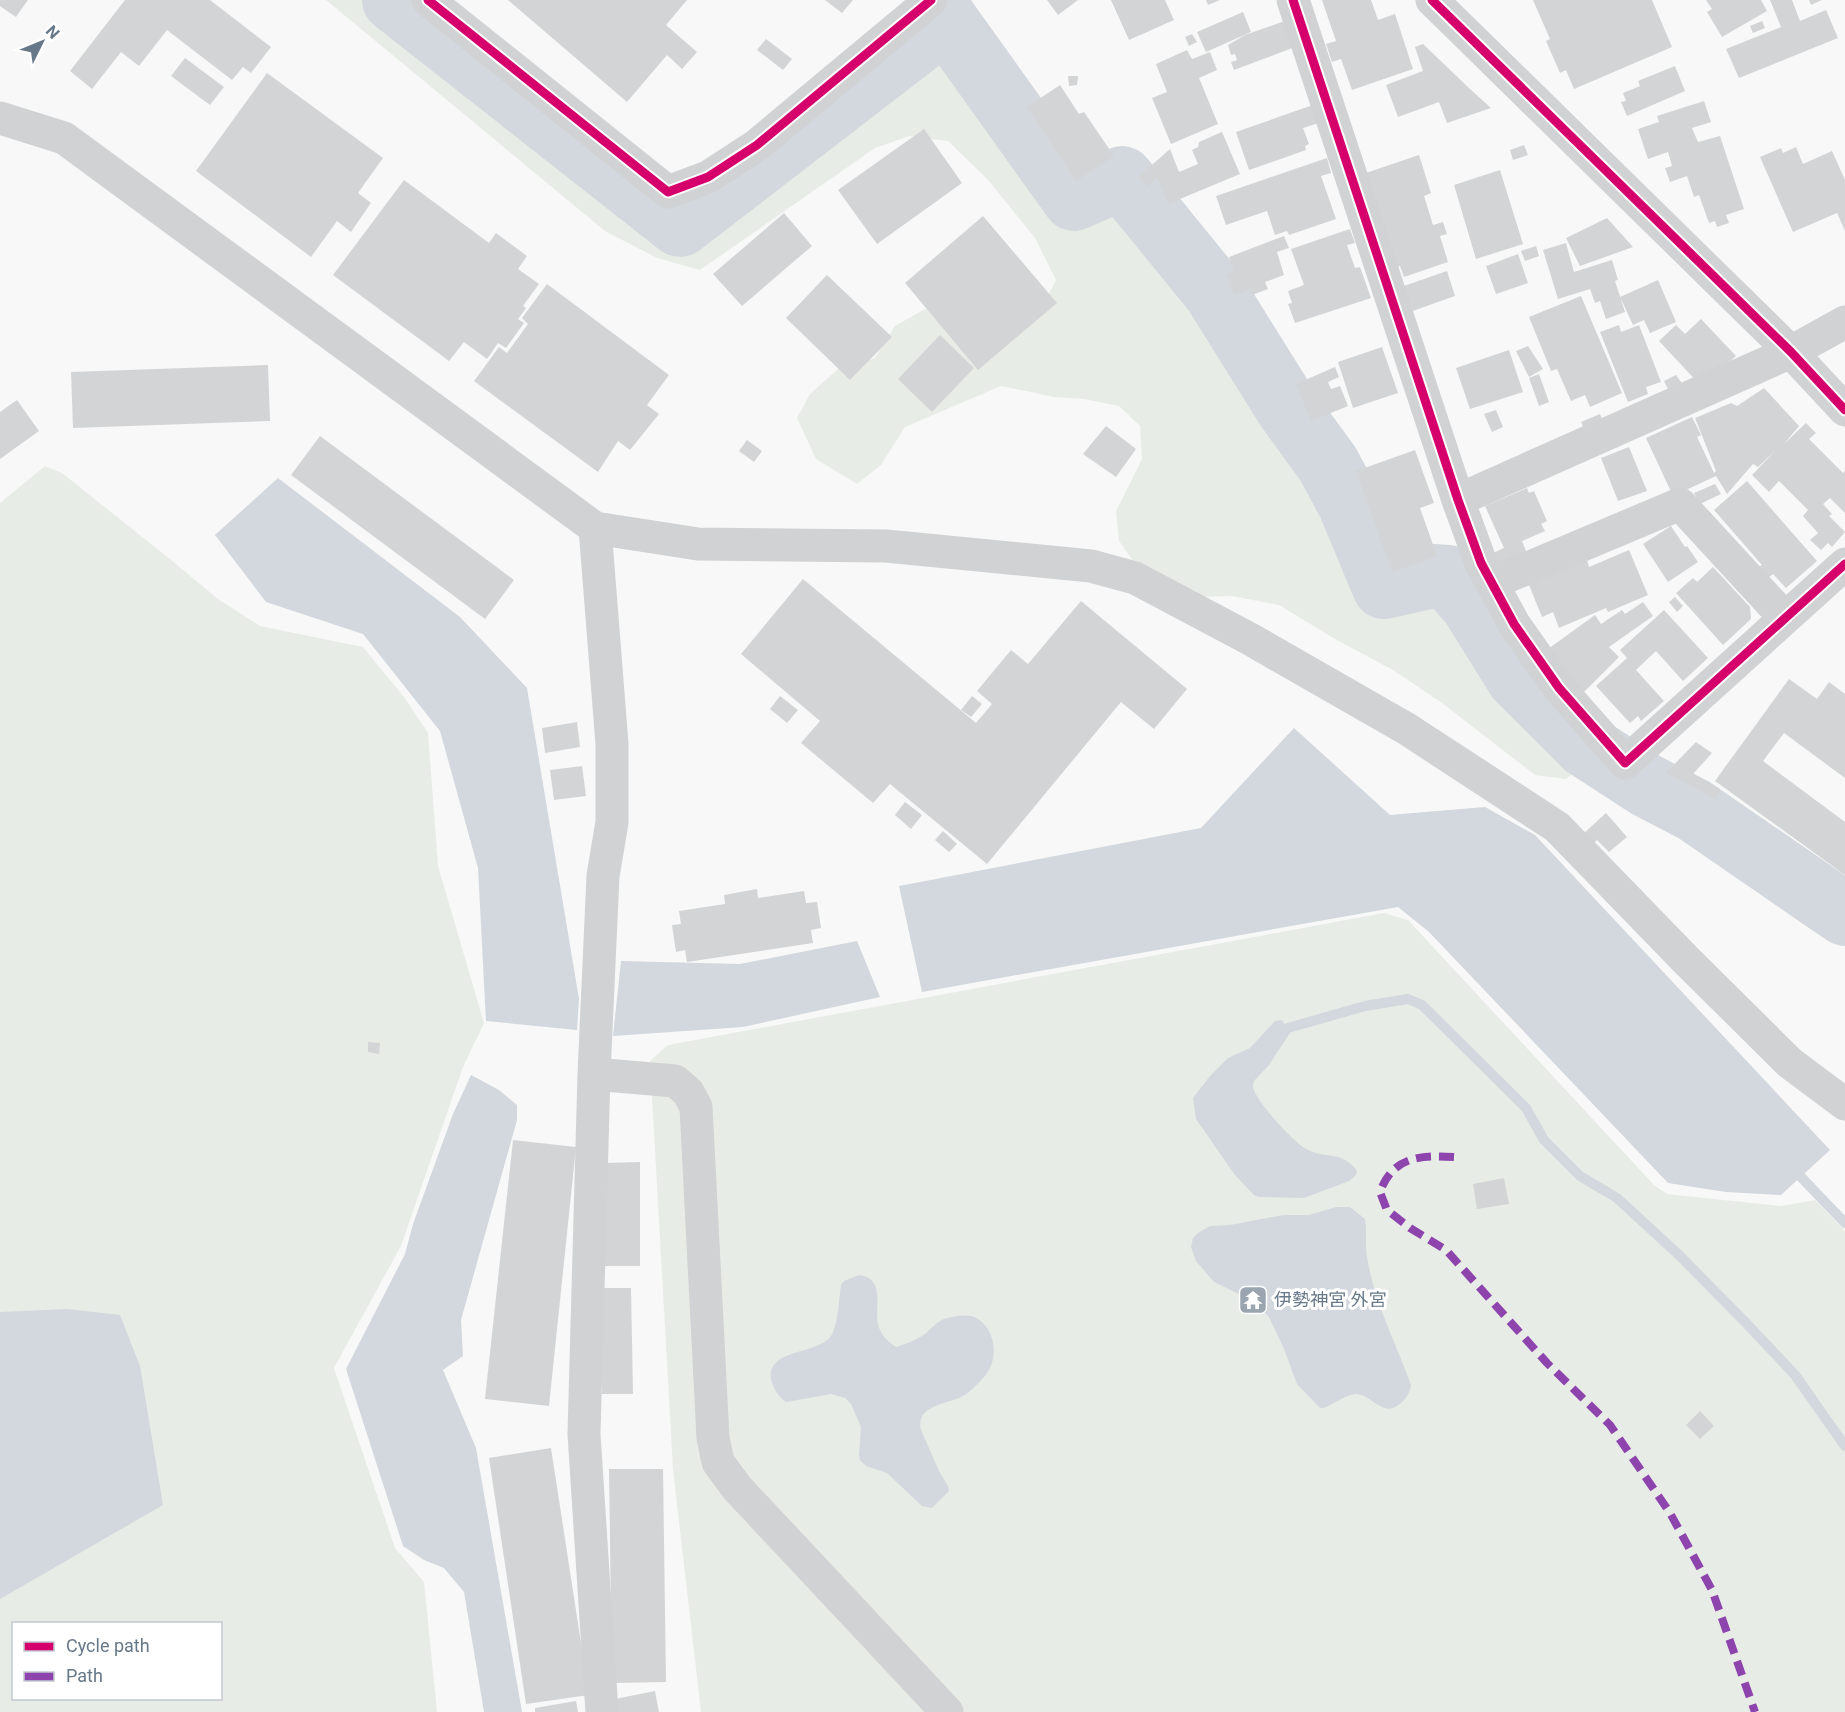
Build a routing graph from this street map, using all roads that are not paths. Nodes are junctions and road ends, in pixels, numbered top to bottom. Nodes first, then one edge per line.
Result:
1 (428, 0) edge
2 (931, 0) edge
3 (1293, 0) edge
4 (1440, 2) edge
5 (0, 118) edge
6 (1845, 322) edge
7 (1791, 352) junction
8 (1845, 410) edge
9 (1458, 500) junction
10 (595, 528) junction
11 (1845, 564) edge
12 (1492, 583) junction
13 (1785, 618) junction
14 (594, 1074) junction
15 (1845, 1104) edge
16 (602, 1712) edge
17 (947, 1712) edge

1 - 2 street
3 - 9 street
4 - 7 street
5 - 10 street
6 - 7 street
7 - 8 street
7 - 9 street
9 - 12 street
10 - 14 street
10 - 15 street
11 - 13 street
12 - 13 street
12 - 13 street
14 - 16 street
14 - 17 street

